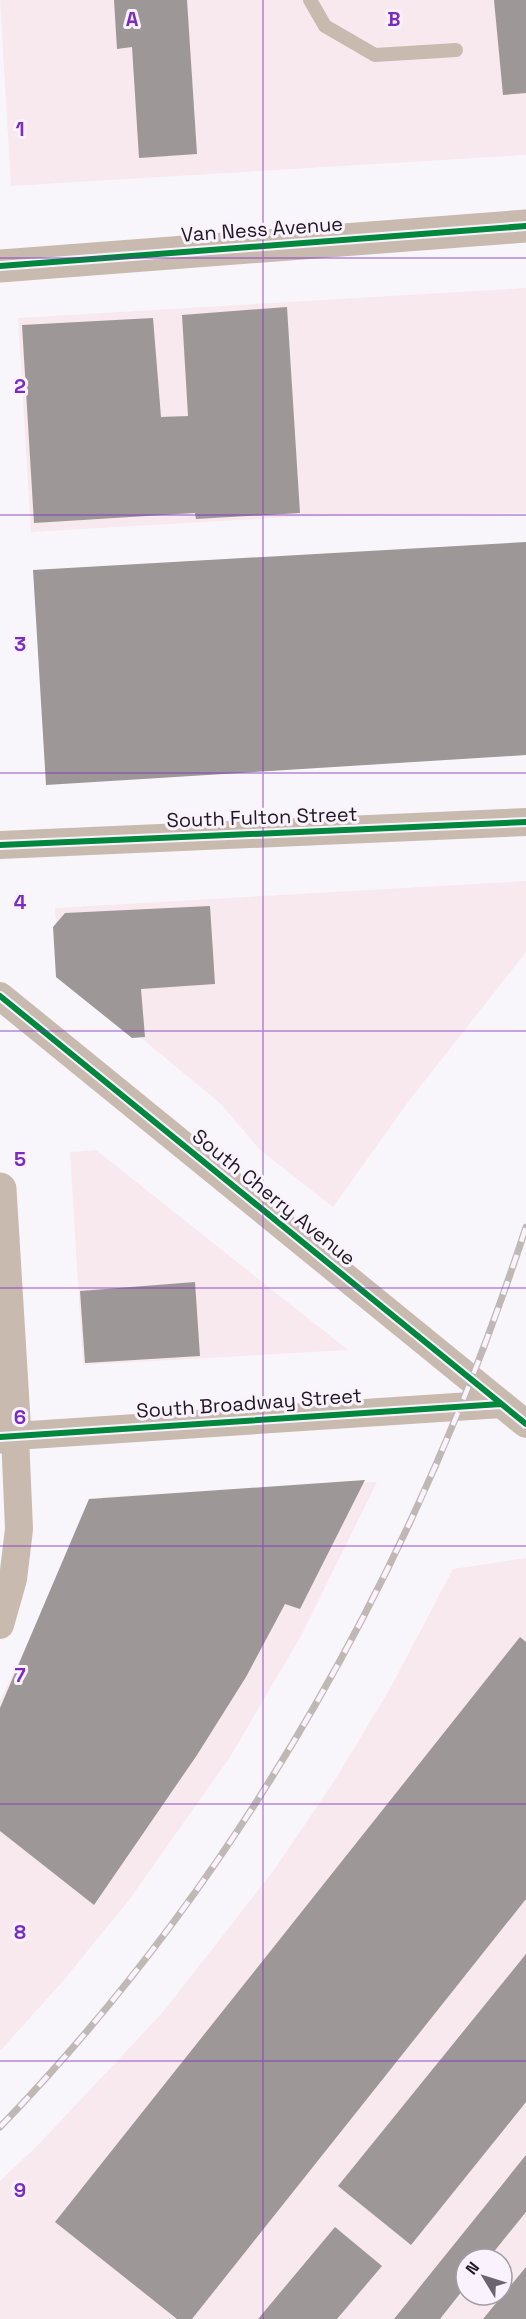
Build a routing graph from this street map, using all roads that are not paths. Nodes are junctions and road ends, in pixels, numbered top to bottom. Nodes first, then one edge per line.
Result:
1 (310, 0) edge
2 (456, 50) dead end
3 (526, 226) edge
4 (0, 266) edge
5 (526, 822) edge
6 (0, 845) edge
7 (0, 996) edge
8 (0, 1189) edge
9 (501, 1404) junction
10 (526, 1425) edge
11 (8, 1436) edge
12 (0, 1624) edge

1 - 2 lane
3 - 4 street, Van Ness Avenue
5 - 6 street, South Fulton Street
7 - 9 street, South Cherry Avenue
8 - 11 street
9 - 10 street, South Cherry Avenue
9 - 11 street, South Broadway Street
11 - 12 street

